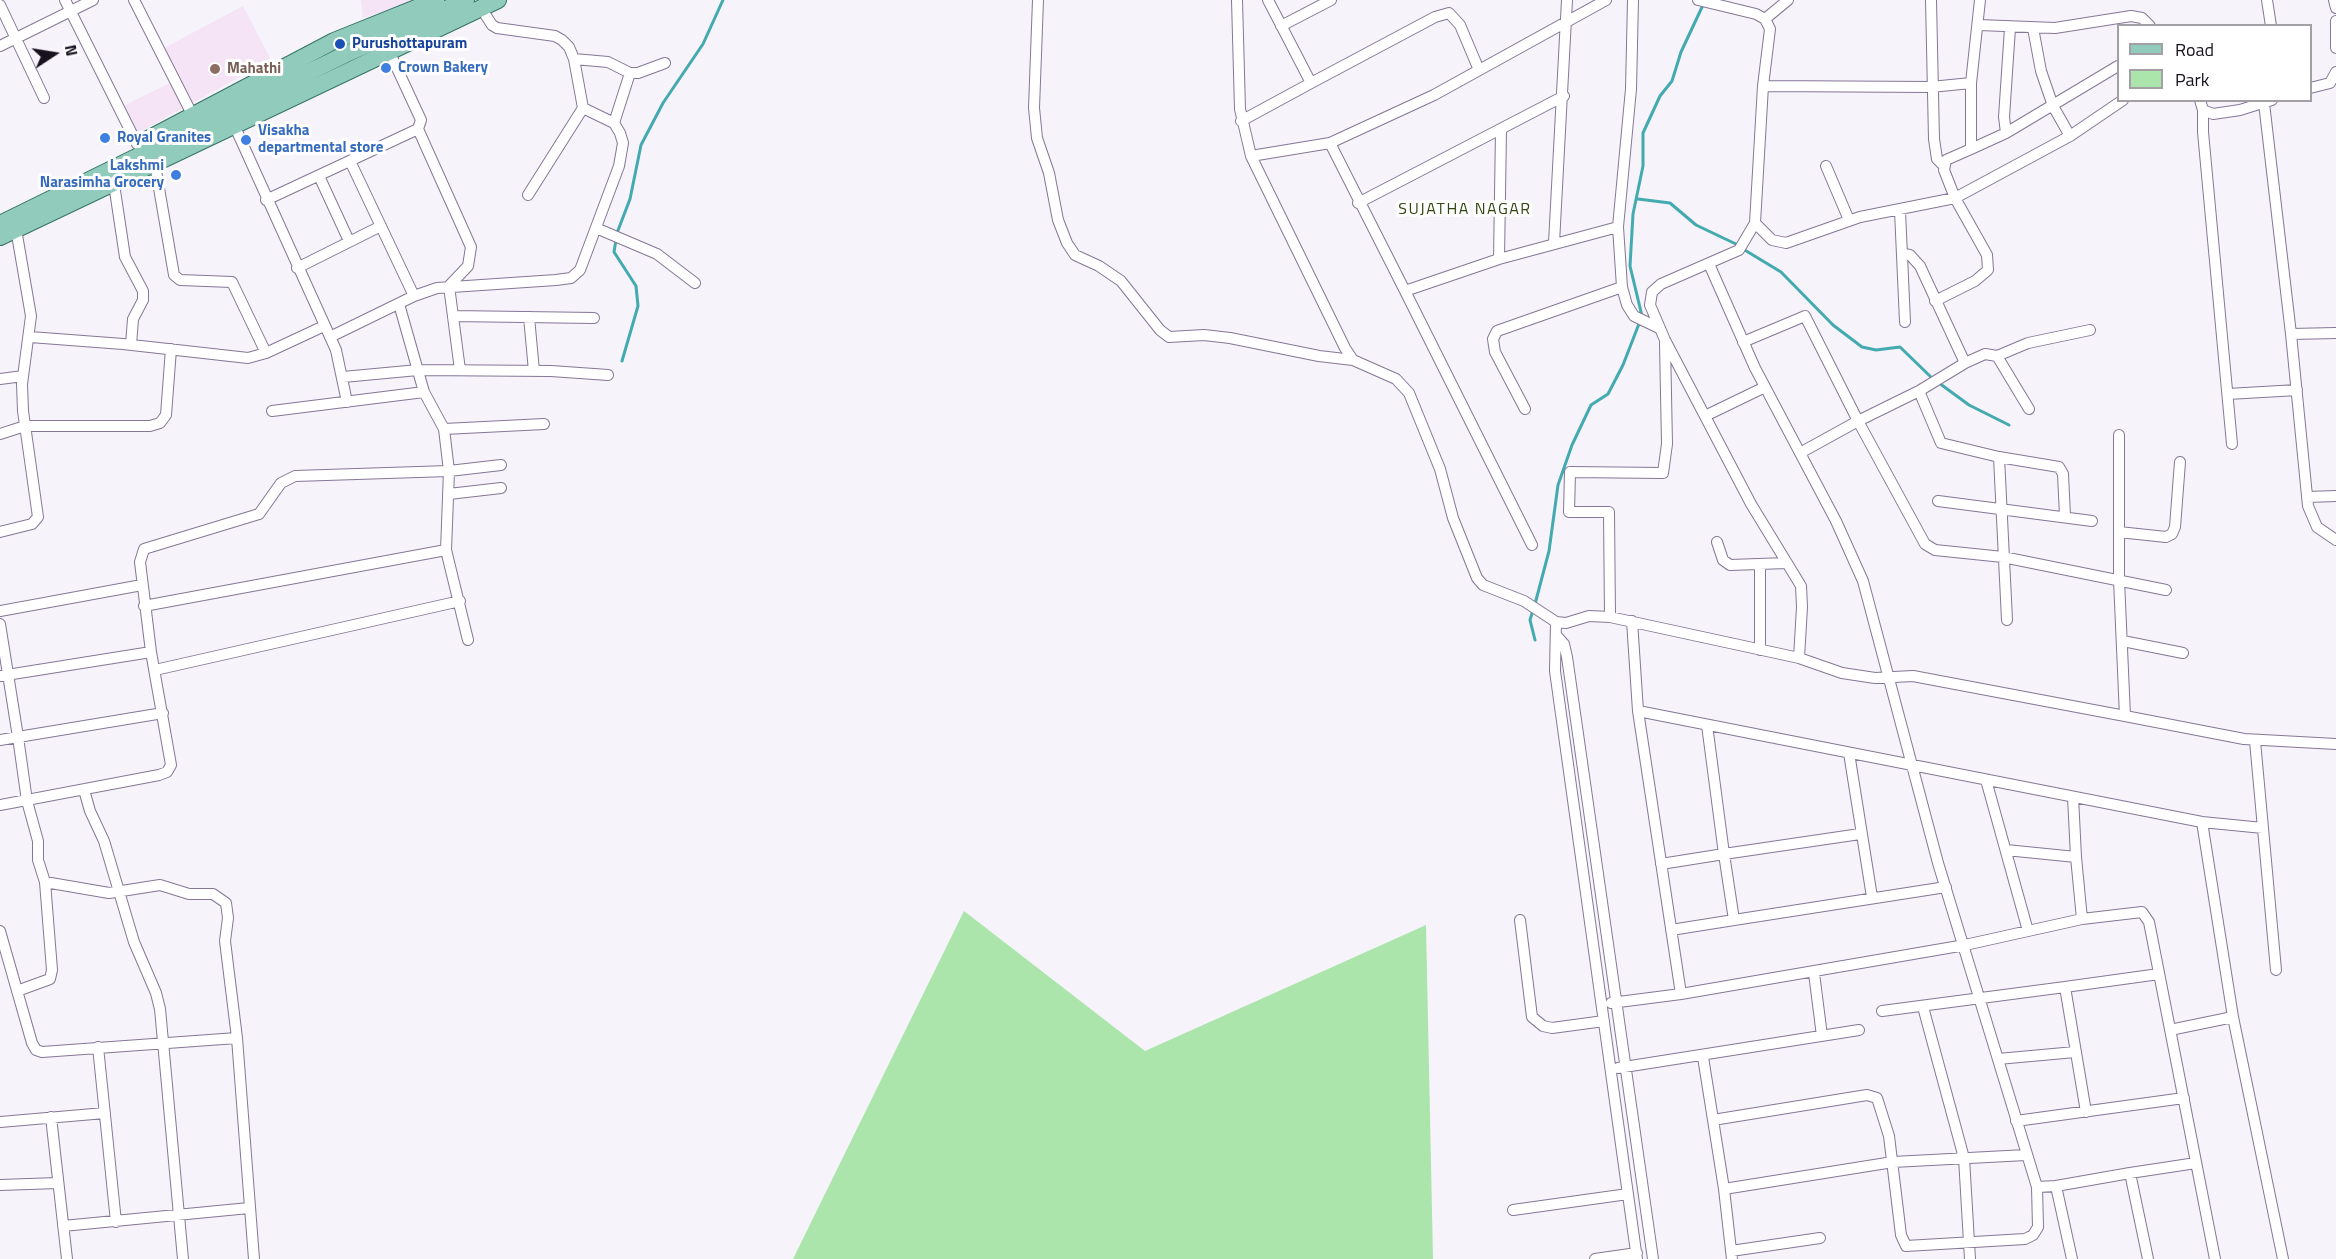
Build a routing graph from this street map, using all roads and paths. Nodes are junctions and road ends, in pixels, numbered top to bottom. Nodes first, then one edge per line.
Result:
1 (65, 0) edge
2 (93, 0) edge
3 (134, 0) edge
4 (498, 0) edge
5 (1038, 0) edge
6 (1237, 0) edge
7 (1268, 0) edge
8 (1331, 0) edge
9 (1448, 0) edge
10 (1568, 0) edge
11 (1606, 0) edge
12 (1633, 0) edge
13 (1698, 0) edge
14 (1788, 0) edge
15 (1930, 0) edge
16 (1980, 0) edge
17 (2268, 0) edge
18 (2334, 0) edge
19 (426, 2) edge
20 (1717, 2) edge
21 (474, 4) edge
22 (0, 5) edge
23 (2336, 8) edge
24 (71, 11) junction
25 (1449, 13) junction
26 (1765, 19) junction
27 (2336, 21) edge
28 (1567, 23) junction
29 (2149, 24) edge
30 (2271, 24) edge
31 (1281, 26) junction
32 (1978, 26) junction
33 (2010, 28) junction
34 (2033, 28) junction
35 (16, 38) junction
36 (0, 46) edge
37 (2336, 48) edge
38 (389, 51) junction
39 (574, 59) junction
40 (665, 63) dead end
41 (2117, 67) edge
42 (1479, 70) junction
43 (2336, 72) edge
44 (630, 73) junction
45 (1311, 83) junction
46 (1971, 83) junction
47 (1763, 86) junction
48 (1931, 87) junction
49 (2312, 87) edge
50 (1564, 96) junction
51 (44, 98) dead end
52 (2120, 102) edge
53 (2268, 102) edge
54 (2201, 105) edge
55 (2053, 106) junction
56 (583, 108) junction
57 (1241, 121) junction
58 (614, 123) junction
59 (199, 127) junction
60 (235, 127) junction
61 (418, 129) junction
62 (1501, 130) junction
63 (2006, 133) junction
64 (2070, 136) junction
65 (1330, 143) junction
66 (137, 144) junction
67 (1971, 149) junction
68 (1251, 156) junction
69 (350, 161) junction
70 (155, 165) junction
71 (1826, 166) dead end
72 (1944, 166) junction
73 (319, 176) junction
74 (114, 184) junction
75 (528, 195) dead end
76 (1956, 198) junction
77 (266, 200) junction
78 (1358, 203) junction
79 (1900, 211) junction
80 (0, 213) edge
81 (1849, 220) junction
82 (1755, 223) junction
83 (0, 224) edge
84 (381, 226) junction
85 (1618, 227) junction
86 (596, 228) junction
87 (16, 229) junction
88 (0, 237) edge
89 (349, 241) junction
90 (1554, 243) junction
91 (1902, 253) junction
92 (1499, 259) junction
93 (1709, 264) junction
94 (297, 268) junction
95 (695, 283) dead end
96 (449, 286) junction
97 (1622, 287) junction
98 (1405, 291) junction
99 (414, 296) junction
100 (1935, 301) junction
101 (399, 304) junction
102 (453, 316) junction
103 (529, 317) junction
104 (594, 318) dead end
105 (1905, 322) dead end
106 (324, 326) junction
107 (1659, 328) junction
108 (2090, 330) dead end
109 (2336, 333) edge
110 (2291, 334) junction
111 (330, 337) junction
112 (30, 338) junction
113 (1665, 340) junction
114 (1743, 342) junction
115 (131, 345) junction
116 (171, 349) junction
117 (266, 353) junction
118 (1997, 356) junction
119 (1353, 360) junction
120 (1965, 363) junction
121 (418, 370) junction
122 (460, 370) junction
123 (534, 371) junction
124 (608, 375) dead end
125 (24, 376) junction
126 (343, 377) junction
127 (0, 379) edge
128 (1765, 387) junction
129 (2297, 390) junction
130 (1919, 391) junction
131 (424, 393) junction
132 (2228, 394) junction
133 (347, 402) junction
134 (1525, 409) dead end
135 (2029, 409) dead end
136 (272, 411) dead end
137 (1705, 416) junction
138 (1858, 421) junction
139 (544, 424) dead end
140 (25, 426) junction
141 (444, 429) junction
142 (0, 434) edge
143 (2119, 435) dead end
144 (2232, 444) dead end
145 (1800, 453) junction
146 (1999, 457) junction
147 (2180, 462) dead end
148 (501, 465) dead end
149 (449, 471) junction
150 (501, 488) dead end
151 (449, 495) junction
152 (2336, 496) edge
153 (2307, 497) junction
154 (1938, 501) dead end
155 (2001, 507) junction
156 (2065, 516) junction
157 (2092, 521) dead end
158 (0, 532) edge
159 (2119, 532) junction
160 (2336, 540) edge
161 (1717, 542) dead end
162 (1532, 545) dead end
163 (446, 550) junction
164 (2002, 557) junction
165 (1787, 563) junction
166 (1760, 565) junction
167 (2119, 580) junction
168 (142, 585) junction
169 (2166, 590) dead end
170 (460, 601) junction
171 (144, 606) junction
172 (0, 611) edge
173 (1611, 617) junction
174 (2007, 620) dead end
175 (1632, 621) junction
176 (1556, 622) junction
177 (0, 624) edge
178 (1556, 635) junction
179 (468, 640) dead end
180 (2123, 641) junction
181 (1760, 650) junction
182 (152, 652) junction
183 (2183, 653) dead end
184 (1799, 658) junction
185 (155, 670) junction
186 (4, 675) edge
187 (1887, 677) junction
188 (1638, 711) junction
189 (163, 713) junction
190 (2125, 716) junction
191 (1707, 724) junction
192 (18, 737) junction
193 (0, 740) edge
194 (2255, 741) junction
195 (2336, 744) edge
196 (1849, 753) junction
197 (1911, 766) junction
198 (1986, 780) junction
199 (84, 790) junction
200 (2073, 797) junction
201 (27, 801) junction
202 (0, 805) edge
203 (2202, 822) junction
204 (2263, 828) junction
205 (1860, 834) junction
206 (2006, 850) junction
207 (1724, 854) junction
208 (2076, 858) junction
209 (1661, 864) junction
210 (45, 882) junction
211 (1946, 887) junction
212 (118, 892) junction
213 (1872, 897) junction
214 (2082, 919) junction
215 (1520, 920) dead end
216 (1734, 920) junction
217 (1671, 930) junction
218 (2028, 931) junction
219 (0, 934) edge
220 (1965, 945) junction
221 (2276, 970) dead end
222 (1814, 973) junction
223 (2159, 974) junction
224 (2065, 987) junction
225 (17, 990) junction
226 (1681, 994) junction
227 (1981, 996) junction
228 (1616, 1002) junction
229 (1602, 1004) junction
230 (1923, 1006) junction
231 (1882, 1011) dead end
232 (2233, 1017) junction
233 (1605, 1021) junction
234 (1859, 1030) dead end
235 (2170, 1030) junction
236 (1822, 1036) junction
237 (237, 1038) junction
238 (164, 1042) junction
239 (98, 1047) junction
240 (2075, 1052) junction
241 (1703, 1057) junction
242 (1998, 1059) junction
243 (1626, 1067) junction
244 (1612, 1069) junction
245 (2184, 1098) junction
246 (2086, 1112) junction
247 (105, 1113) junction
248 (51, 1117) junction
249 (1713, 1120) junction
250 (2016, 1121) junction
251 (0, 1122) edge
252 (2026, 1155) junction
253 (1964, 1158) junction
254 (1893, 1162) junction
255 (2196, 1163) junction
256 (2130, 1173) junction
257 (58, 1183) junction
258 (0, 1185) edge
259 (2056, 1186) junction
260 (2037, 1187) junction
261 (1724, 1189) junction
262 (1628, 1194) junction
263 (249, 1209) junction
264 (1513, 1210) dead end
265 (180, 1216) junction
266 (116, 1222) junction
267 (63, 1226) junction
268 (1820, 1238) dead end
269 (1968, 1244) junction
270 (1732, 1255) edge
271 (1637, 1256) edge
272 (67, 1259) edge
273 (183, 1259) edge
274 (254, 1259) edge
275 (1595, 1259) edge
276 (1653, 1259) edge
277 (1970, 1259) edge
278 (2072, 1259) edge
279 (2148, 1259) edge
280 (2214, 1259) edge
281 (2283, 1259) edge

1 - 24 street
2 - 24 street
3 - 59 street
4 - 21 main road
5 - 119 street
6 - 57 street
7 - 31 street
8 - 31 street
9 - 25 street
10 - 28 street
11 - 28 street
12 - 85 street
13 - 20 street
14 - 26 street
15 - 48 street
16 - 32 street
17 - 30 street
18 - 23 street
19 - 59 main road
20 - 26 street
21 - 38 main road
21 - 39 street
21 - 59 main road
22 - 35 street
24 - 35 street
24 - 66 street
25 - 42 street
25 - 45 street
26 - 47 street
27 - 37 street
28 - 42 street
28 - 50 street
29 - 34 street
31 - 45 street
32 - 33 street
32 - 46 street
33 - 34 street
33 - 63 street
34 - 55 street
35 - 36 street
35 - 51 street
38 - 60 main road
38 - 61 street
39 - 44 street
39 - 56 street
40 - 44 street
41 - 55 street
42 - 65 street
43 - 49 street
44 - 58 street
45 - 57 street
46 - 48 street
46 - 67 street
47 - 48 street
47 - 82 street
48 - 72 street
50 - 62 street
50 - 90 street
52 - 64 street
53 - 54 street
53 - 110 street
54 - 132 street
55 - 63 street
55 - 64 street
56 - 58 street
56 - 75 street
57 - 68 street
58 - 86 street
59 - 60 main road
59 - 66 main road
59 - 70 main road
59 - 83 main road
60 - 77 street
61 - 69 street
61 - 96 street
62 - 78 street
62 - 92 street
63 - 67 street
64 - 76 street
65 - 68 street
65 - 78 street
66 - 80 main road
67 - 72 street
68 - 119 street
69 - 73 street
69 - 84 street
70 - 74 main road
70 - 117 street
71 - 81 street
72 - 76 street
73 - 77 street
73 - 89 street
74 - 87 main road
74 - 115 street
76 - 79 street
76 - 100 street
77 - 94 street
78 - 98 street
79 - 81 street
79 - 91 street
81 - 82 street
82 - 93 street
84 - 89 street
84 - 99 street
85 - 90 street
85 - 97 street
86 - 95 street
86 - 96 street
87 - 88 main road
87 - 112 street
89 - 94 street
90 - 92 street
91 - 100 street
91 - 105 street
92 - 98 street
93 - 107 street
93 - 114 street
94 - 106 street
96 - 99 street
96 - 102 street
97 - 107 street
97 - 134 street
98 - 162 street
99 - 101 street
100 - 120 street
101 - 111 street
101 - 121 street
102 - 103 street
102 - 122 street
103 - 104 street
103 - 123 street
106 - 111 street
106 - 117 street
107 - 113 street
108 - 118 street
109 - 110 street
110 - 129 street
111 - 126 street
112 - 115 street
112 - 125 street
113 - 137 street
113 - 173 street
114 - 128 street
114 - 138 street
115 - 116 street
116 - 117 street
116 - 140 street
118 - 120 street
118 - 135 street
119 - 176 street
120 - 130 street
121 - 122 street
121 - 126 street
121 - 131 street
122 - 123 street
123 - 124 street
125 - 127 street
125 - 140 street
126 - 133 street
128 - 137 street
128 - 145 street
129 - 132 street
129 - 153 street
130 - 138 street
130 - 146 street
131 - 133 street
131 - 141 street
132 - 144 street
133 - 136 street
137 - 165 street
138 - 145 street
138 - 164 street
139 - 141 street
140 - 142 street
140 - 158 street
141 - 149 street
143 - 159 street
145 - 187 street
146 - 155 street
146 - 156 street
147 - 159 street
148 - 149 street
149 - 151 street
149 - 168 street
150 - 151 street
151 - 163 street
152 - 153 street
153 - 160 street
154 - 155 street
155 - 156 street
155 - 164 street
156 - 157 street
159 - 167 street
161 - 166 street
163 - 170 street
163 - 171 street
164 - 167 street
164 - 174 street
165 - 166 street
165 - 184 street
166 - 181 street
167 - 169 street
167 - 180 street
168 - 171 street
168 - 172 street
170 - 179 street
170 - 185 street
171 - 182 street
173 - 175 street
173 - 176 street
175 - 181 street
175 - 188 street
176 - 178 street
177 - 186 street
178 - 228 street
178 - 229 street
180 - 183 street
180 - 190 street
181 - 184 street
182 - 185 street
182 - 186 street
184 - 187 street
185 - 189 street
186 - 192 street
187 - 190 street
187 - 197 street
188 - 191 street
188 - 209 street
189 - 192 street
189 - 199 street
190 - 194 street
191 - 196 street
191 - 207 street
192 - 193 street
192 - 201 street
194 - 195 street
194 - 204 street
196 - 197 street
196 - 205 street
197 - 198 street
197 - 211 street
198 - 200 street
198 - 206 street
199 - 201 street
199 - 212 street
200 - 203 street
200 - 208 street
201 - 202 street
201 - 210 street
203 - 204 street
203 - 232 street
204 - 221 street
205 - 207 street
205 - 213 street
206 - 208 street
206 - 218 street
207 - 209 street
207 - 216 street
208 - 214 street
209 - 217 street
210 - 212 street
210 - 225 street
211 - 213 street
211 - 220 street
212 - 237 street
212 - 238 street
213 - 216 street
214 - 218 street
214 - 223 street
215 - 233 street
216 - 217 street
217 - 226 street
218 - 220 street
219 - 225 street
220 - 222 street
220 - 227 street
222 - 226 street
222 - 236 street
223 - 224 street
223 - 235 street
224 - 227 street
224 - 240 street
225 - 239 street
226 - 228 street
227 - 230 street
227 - 242 street
228 - 229 street
228 - 243 street
229 - 233 street
230 - 231 street
230 - 253 street
232 - 235 street
232 - 281 street
233 - 244 street
234 - 236 street
235 - 245 street
236 - 241 street
237 - 238 street
237 - 263 street
238 - 239 street
238 - 265 street
239 - 247 street
240 - 242 street
240 - 246 street
241 - 243 street
241 - 249 street
242 - 250 street
243 - 244 street
243 - 276 street
244 - 262 street
245 - 246 street
245 - 255 street
246 - 250 street
247 - 248 street
247 - 266 street
248 - 251 street
248 - 257 street
249 - 254 street
249 - 261 street
250 - 252 street
252 - 253 street
252 - 260 street
253 - 254 street
253 - 269 street
254 - 261 street
254 - 269 street
255 - 256 street
255 - 280 street
256 - 259 street
256 - 279 street
257 - 258 street
257 - 267 street
259 - 260 street
259 - 278 street
260 - 269 street
261 - 270 street
262 - 264 street
262 - 271 street
263 - 265 street
263 - 274 street
265 - 266 street
265 - 273 street
266 - 267 street
267 - 272 street
268 - 270 street
269 - 277 street
271 - 275 street

